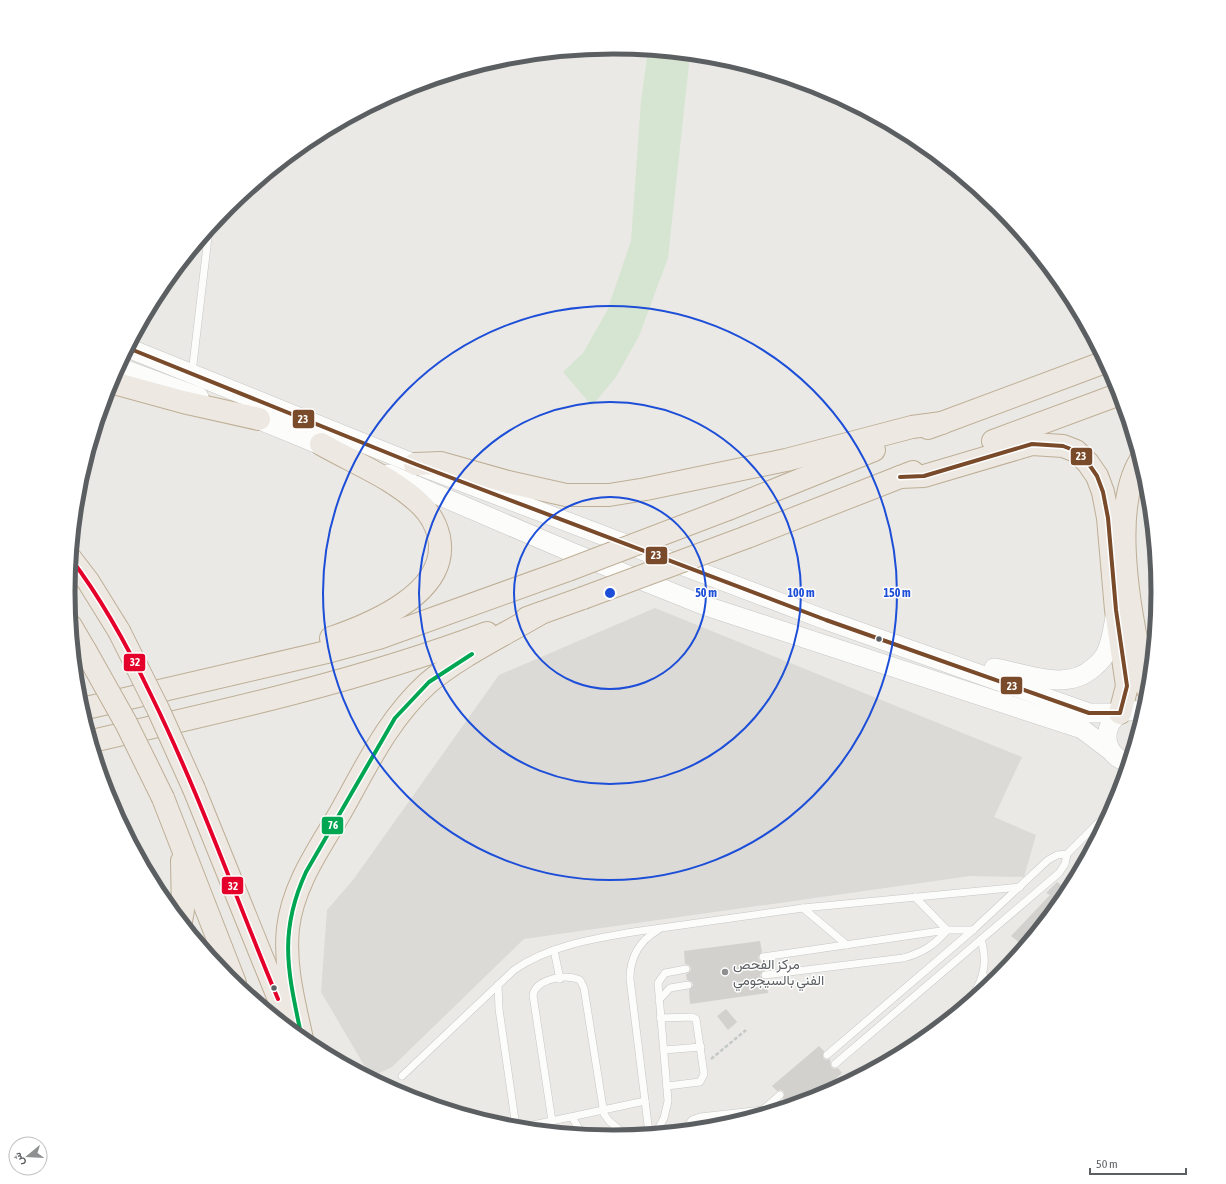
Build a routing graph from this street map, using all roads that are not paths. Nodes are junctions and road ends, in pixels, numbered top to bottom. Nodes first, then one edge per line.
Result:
1 (208, 238) edge
2 (132, 350) edge
3 (1100, 364) edge
4 (123, 369) edge
5 (192, 373) junction
6 (117, 384) edge
7 (1114, 396) edge
8 (259, 419) junction
9 (942, 423) junction
10 (321, 444) junction
11 (415, 464) junction
12 (1137, 470) edge
13 (900, 477) junction
14 (76, 559) edge
15 (76, 565) edge
16 (88, 581) junction
17 (1116, 610) junction
18 (541, 613) junction
19 (77, 636) edge
20 (941, 660) junction
21 (250, 670) junction
22 (1144, 674) edge
23 (88, 708) edge
24 (1138, 711) edge
25 (1120, 713) junction
26 (120, 735) junction
27 (96, 740) edge
28 (98, 747) edge
29 (1111, 751) junction
30 (1124, 760) edge
31 (1101, 820) edge
32 (182, 845) junction
33 (1067, 854) junction
34 (1020, 887) junction
35 (915, 897) junction
36 (803, 908) junction
37 (182, 914) edge
38 (660, 928) junction
39 (947, 930) junction
40 (973, 930) junction
41 (982, 938) junction
42 (847, 945) junction
43 (554, 950) junction
44 (951, 950) junction
45 (763, 957) dead end
46 (958, 958) junction
47 (229, 968) edge
48 (686, 969) dead end
49 (983, 974) junction
50 (765, 976) dead end
51 (560, 979) junction
52 (985, 980) edge
53 (498, 985) junction
54 (688, 985) dead end
55 (976, 988) edge
56 (659, 1000) junction
57 (660, 1018) junction
58 (288, 1021) edge
59 (300, 1030) edge
60 (701, 1047) junction
61 (664, 1050) junction
62 (827, 1055) dead end
63 (835, 1064) dead end
64 (402, 1076) dead end
65 (667, 1086) junction
66 (780, 1095) dead end
67 (645, 1101) junction
68 (766, 1108) edge
69 (602, 1110) junction
70 (756, 1111) edge
71 (572, 1117) junction
72 (517, 1121) edge
73 (552, 1121) junction
74 (537, 1124) edge
75 (689, 1124) edge
76 (658, 1128) edge
77 (579, 1129) edge
78 (648, 1129) edge
79 (619, 1130) edge

1 - 5 lane
2 - 5 main road
3 - 9 highway
4 - 8 main road
5 - 11 main road
6 - 8 highway
7 - 13 highway
8 - 10 main road
9 - 11 highway
9 - 21 highway, bridge
10 - 21 highway
10 - 29 main road
11 - 20 main road
12 - 22 highway
13 - 17 highway
13 - 18 highway, bridge
14 - 16 highway
15 - 16 highway
16 - 58 highway, bridge
17 - 20 main road
17 - 25 highway
18 - 26 highway
18 - 59 highway
19 - 32 highway, bridge
20 - 25 main road
21 - 23 highway
24 - 25 main road
25 - 29 main road
26 - 27 highway
26 - 28 highway
29 - 30 main road
31 - 33 lane
32 - 37 highway
32 - 47 highway
33 - 34 lane
33 - 41 lane
34 - 35 lane
34 - 40 lane
35 - 36 lane
35 - 39 lane
36 - 38 lane
36 - 42 lane
38 - 43 lane
38 - 67 lane
39 - 40 lane
39 - 42 lane
39 - 50 lane
40 - 44 lane
41 - 46 lane
41 - 49 lane
42 - 45 lane
43 - 51 lane
43 - 53 lane
44 - 46 lane
44 - 62 lane
46 - 63 lane
48 - 56 lane
49 - 52 lane
49 - 55 lane
51 - 69 lane
51 - 73 lane
53 - 64 lane
53 - 72 lane
54 - 56 lane
56 - 57 lane
57 - 60 lane
57 - 61 lane
60 - 61 lane
60 - 65 lane
61 - 65 lane
65 - 76 lane
66 - 68 lane
67 - 69 lane
67 - 78 lane
69 - 71 lane
69 - 79 lane
70 - 75 lane
71 - 73 lane
71 - 77 lane
73 - 74 lane

